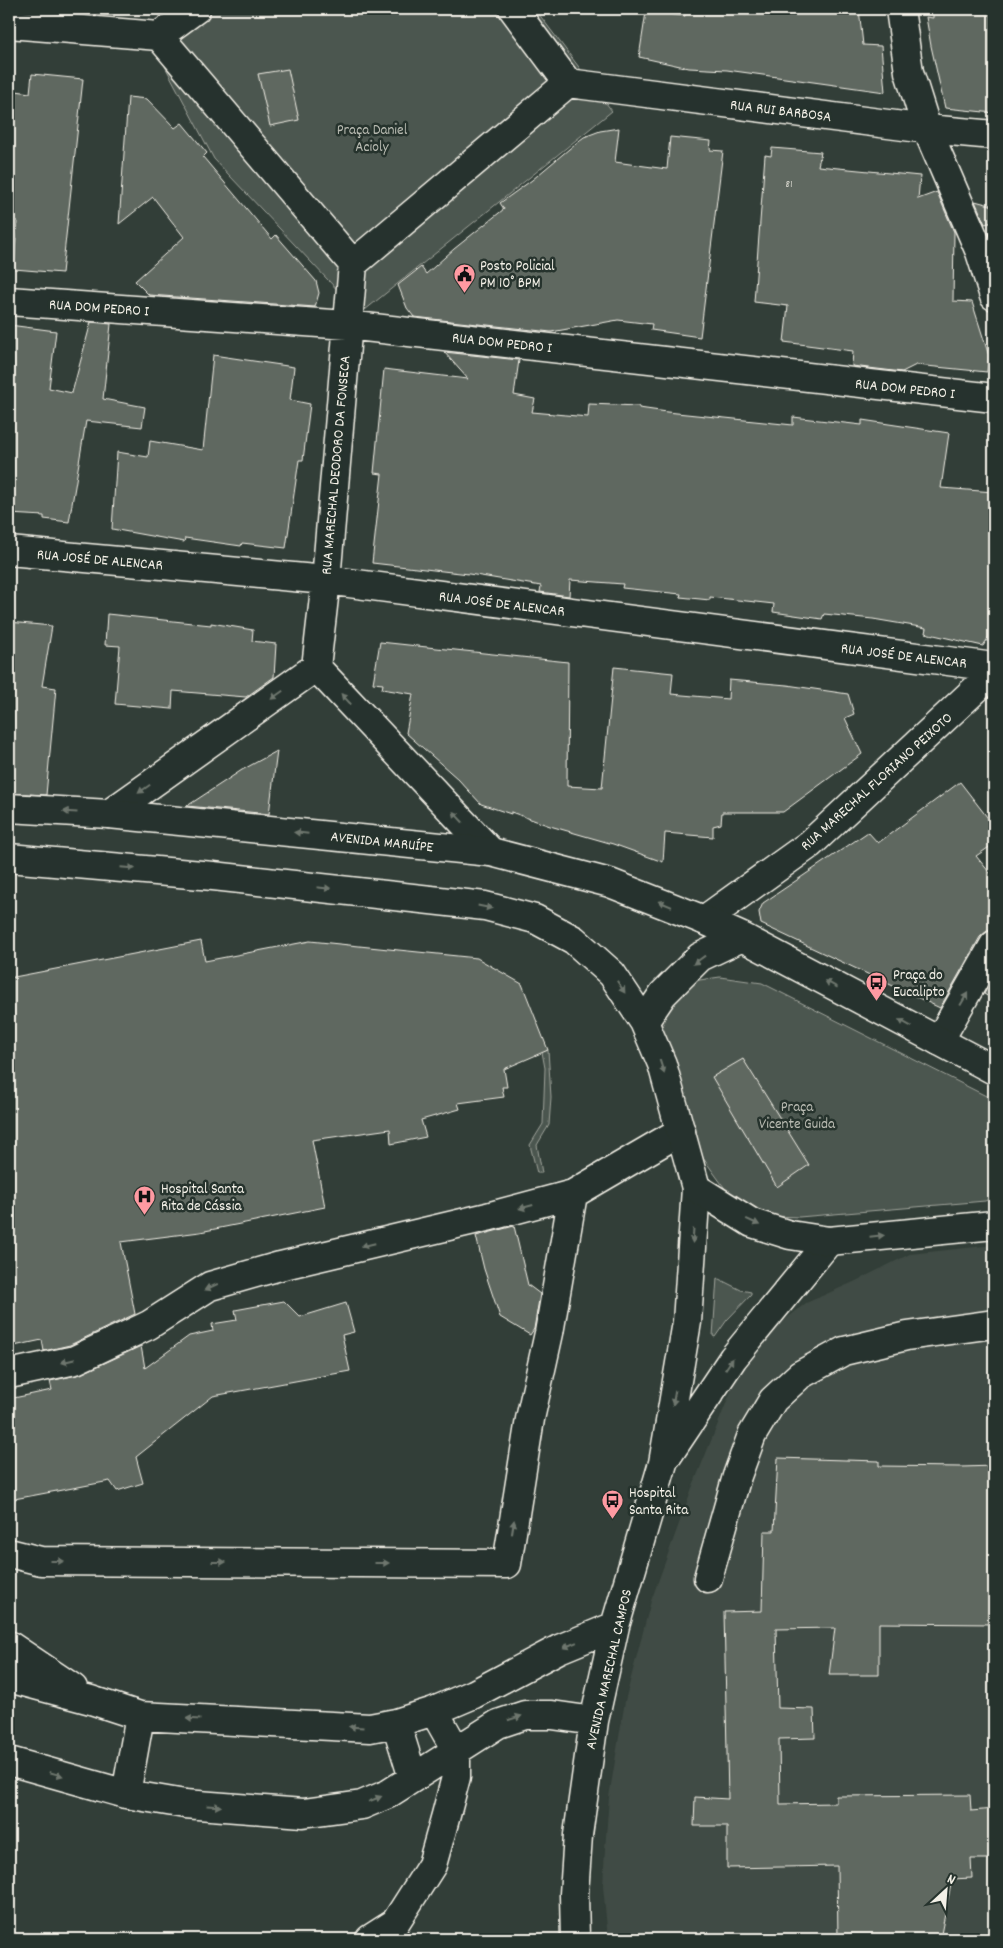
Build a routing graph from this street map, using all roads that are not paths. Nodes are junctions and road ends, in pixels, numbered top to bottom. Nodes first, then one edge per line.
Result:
1 (196, 9) edge
2 (513, 9) edge
3 (900, 9) edge
4 (9, 24) edge
5 (159, 36) junction
6 (568, 83) junction
7 (927, 129) junction
8 (994, 135) edge
9 (353, 264) junction
10 (994, 296) edge
11 (9, 300) edge
12 (347, 325) junction
13 (994, 398) edge
14 (9, 551) edge
15 (326, 580) junction
16 (316, 667) junction
17 (994, 667) edge
18 (994, 672) edge
19 (9, 808) edge
20 (109, 814) junction
21 (491, 852) junction
22 (9, 858) edge
23 (704, 920) junction
24 (742, 937) junction
25 (994, 945) edge
26 (644, 1022) junction
27 (939, 1041) junction
28 (994, 1070) edge
29 (681, 1131) junction
30 (696, 1188) junction
31 (573, 1194) junction
32 (994, 1225) edge
33 (829, 1241) junction
34 (994, 1324) edge
35 (9, 1374) edge
36 (663, 1463) junction
37 (9, 1553) edge
38 (708, 1578) dead end
39 (615, 1626) junction
40 (9, 1645) edge
41 (9, 1678) edge
42 (91, 1700) junction
43 (434, 1711) junction
44 (140, 1716) junction
45 (594, 1721) junction
46 (396, 1723) junction
47 (456, 1750) junction
48 (9, 1761) edge
49 (413, 1778) junction
50 (126, 1794) junction
51 (370, 1939) edge
52 (575, 1939) edge

1 - 5 street
2 - 6 street
3 - 7 street
4 - 5 street
5 - 9 street
6 - 7 street, RUA RUI BARBOSA
6 - 9 street
7 - 8 street, RUA RUI BARBOSA
7 - 10 street
9 - 12 street, RUA MARECHAL DEODORO DA FONSECA
11 - 12 street, RUA DOM PEDRO I
12 - 13 street, RUA DOM PEDRO I
12 - 15 street, RUA MARECHAL DEODORO DA FONSECA
14 - 15 street, RUA JOSÉ DE ALENCAR
15 - 16 street, RUA MARECHAL DEODORO DA FONSECA
15 - 17 street, RUA JOSÉ DE ALENCAR
16 -> 20 street
21 -> 16 street
18 - 23 street, RUA MARECHAL FLORIANO PEIXOTO
20 -> 19 street, AVENIDA MARUÍPE
21 -> 20 street, AVENIDA MARUÍPE
23 -> 21 street, AVENIDA MARUÍPE
22 -> 26 street
23 - 24 street, AVENIDA MARUÍPE
24 -> 26 street
27 -> 24 street
27 -> 25 street
26 -> 29 street
27 - 28 street
29 - 30 street
29 - 31 street
30 -> 33 street
30 -> 36 street, AVENIDA MARECHAL CAMPOS
31 -> 35 street
37 -> 31 street
33 -> 32 street
36 -> 33 street, AVENIDA MARECHAL CAMPOS
34 - 38 street
36 - 39 street, AVENIDA MARECHAL CAMPOS
39 -> 43 street
39 - 45 street, AVENIDA MARECHAL CAMPOS
40 - 42 street
41 - 42 street
42 - 44 street
43 - 46 street
43 - 47 street
46 -> 44 street
44 - 50 street
47 -> 45 street
45 - 52 street, AVENIDA MARECHAL CAMPOS
46 - 49 street
47 - 49 street
47 - 51 street
48 -> 50 street
50 -> 49 street

